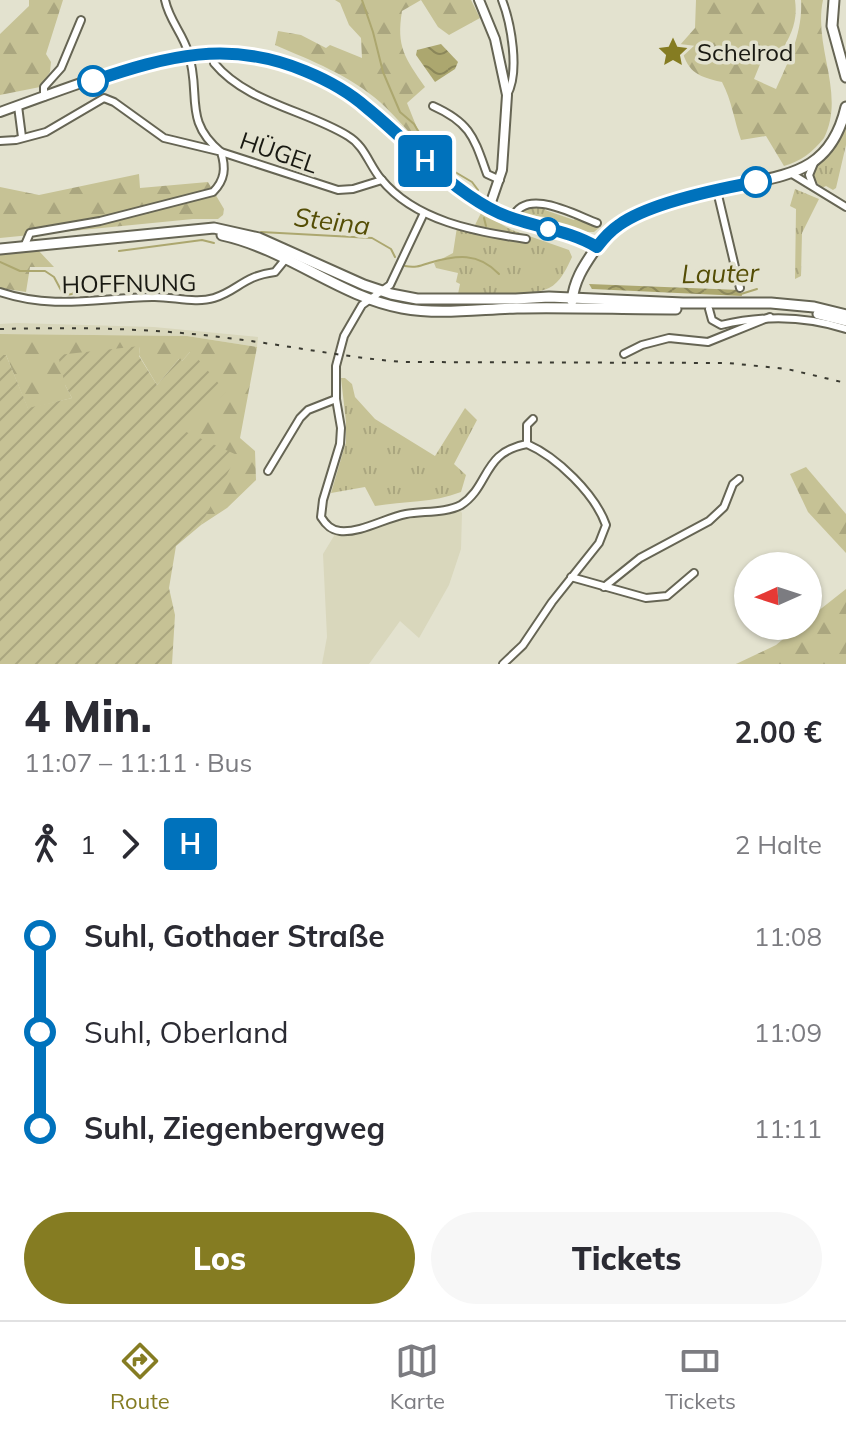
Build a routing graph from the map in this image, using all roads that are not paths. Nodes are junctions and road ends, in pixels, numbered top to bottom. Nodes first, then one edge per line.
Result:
1 (165, 0) edge
2 (479, 0) edge
3 (502, 0) edge
4 (834, 0) edge
5 (81, 20) dead end
6 (189, 54) junction
7 (214, 63) dead end
8 (846, 77) edge
9 (507, 95) junction
10 (44, 97) junction
11 (18, 106) junction
12 (433, 106) dead end
13 (846, 107) edge
14 (0, 112) edge
15 (22, 137) junction
16 (0, 141) edge
17 (221, 152) junction
18 (815, 161) junction
19 (792, 174) junction
20 (382, 180) junction
21 (500, 180) junction
22 (813, 186) junction
23 (717, 191) junction
24 (845, 206) edge
25 (489, 208) junction
26 (424, 213) junction
27 (512, 219) junction
28 (597, 223) dead end
29 (526, 239) dead end
30 (24, 247) junction
31 (597, 247) junction
32 (0, 249) edge
33 (289, 254) junction
34 (740, 288) dead end
35 (382, 291) junction
36 (0, 292) edge
37 (370, 299) junction
38 (572, 303) junction
39 (709, 309) junction
40 (846, 315) edge
41 (770, 317) junction
42 (846, 321) edge
43 (846, 329) edge
44 (624, 354) dead end
45 (336, 399) junction
46 (533, 419) dead end
47 (527, 444) junction
48 (268, 471) dead end
49 (739, 479) dead end
50 (694, 573) dead end
51 (571, 577) junction
52 (604, 587) junction
53 (503, 664) edge

1 - 6 street, HÜGEL
2 - 9 street
3 - 9 street
4 - 8 main road
5 - 10 street
6 - 10 street
6 - 17 street, HÜGEL
6 - 25 street
7 - 20 street
9 - 21 street
10 - 11 street
11 - 14 street
11 - 15 street
12 - 21 street
13 - 18 main road
15 - 16 street
15 - 17 street
17 - 20 street, HÜGEL
17 - 30 street
18 - 19 main road
18 - 22 street
19 - 22 street
19 - 23 main road
20 - 26 street
21 - 25 street
22 - 24 street
23 - 31 main road
23 - 34 street
25 - 27 street
26 - 29 street
26 - 35 street
27 - 28 street
27 - 31 street
30 - 32 main road
30 - 33 main road
31 - 38 main road
33 - 35 main road
33 - 36 street, HOFFNUNG
33 - 37 main road
35 - 37 street
35 - 38 main road
37 - 38 main road
37 - 45 street
38 - 39 main road
38 - 40 main road
39 - 41 street
39 - 42 main road
41 - 43 street
41 - 44 street
45 - 47 street
45 - 48 street
46 - 47 street
47 - 51 street
49 - 52 street
50 - 52 street
51 - 52 street
51 - 53 street

